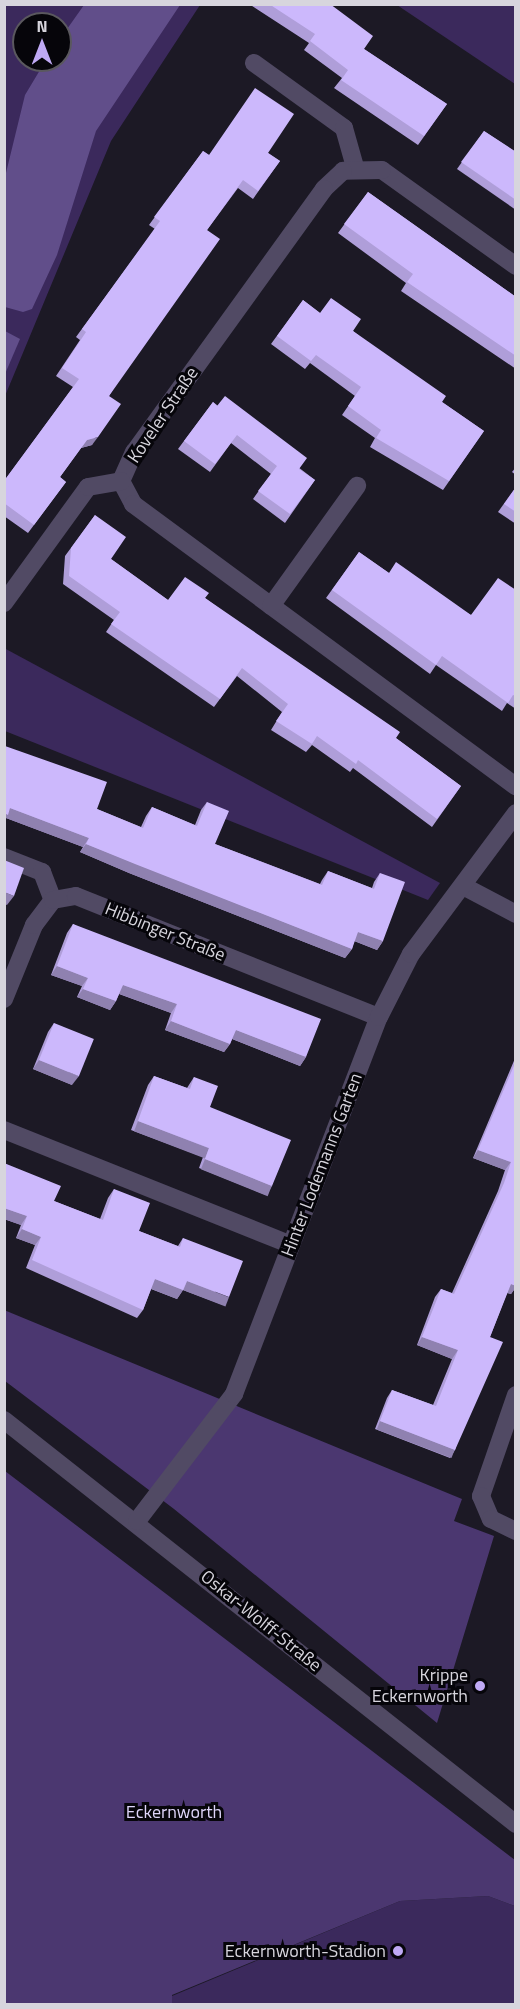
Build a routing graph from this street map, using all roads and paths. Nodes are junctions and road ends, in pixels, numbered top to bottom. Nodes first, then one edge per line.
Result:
1 (254, 63) dead end
2 (355, 167) junction
3 (516, 266) edge
4 (121, 481) junction
5 (357, 486) dead end
6 (4, 603) edge
7 (271, 606) junction
8 (516, 786) edge
9 (516, 813) edge
10 (4, 856) edge
11 (463, 886) junction
12 (52, 900) junction
13 (516, 914) edge
14 (4, 999) edge
15 (379, 1017) junction
16 (4, 1130) edge
17 (291, 1245) junction
18 (516, 1395) edge
19 (4, 1420) edge
20 (137, 1521) junction
21 (516, 1531) edge
22 (516, 1824) edge

1 - 2 street
2 - 3 street
2 - 4 street, Koveler Straße
4 - 6 street
4 - 7 street, Koveler Straße
5 - 7 street
7 - 8 street, Koveler Straße
9 - 11 street, Hinter Lodemanns Garten
10 - 12 street
11 - 13 street
11 - 15 street, Hinter Lodemanns Garten
12 - 14 street
12 - 15 street, Hibbinger Straße
15 - 17 street, Hinter Lodemanns Garten
16 - 17 street
17 - 20 street, Hinter Lodemanns Garten
18 - 21 street
19 - 20 street, Oskar-Wolff-Straße
20 - 22 street, Oskar-Wolff-Straße

